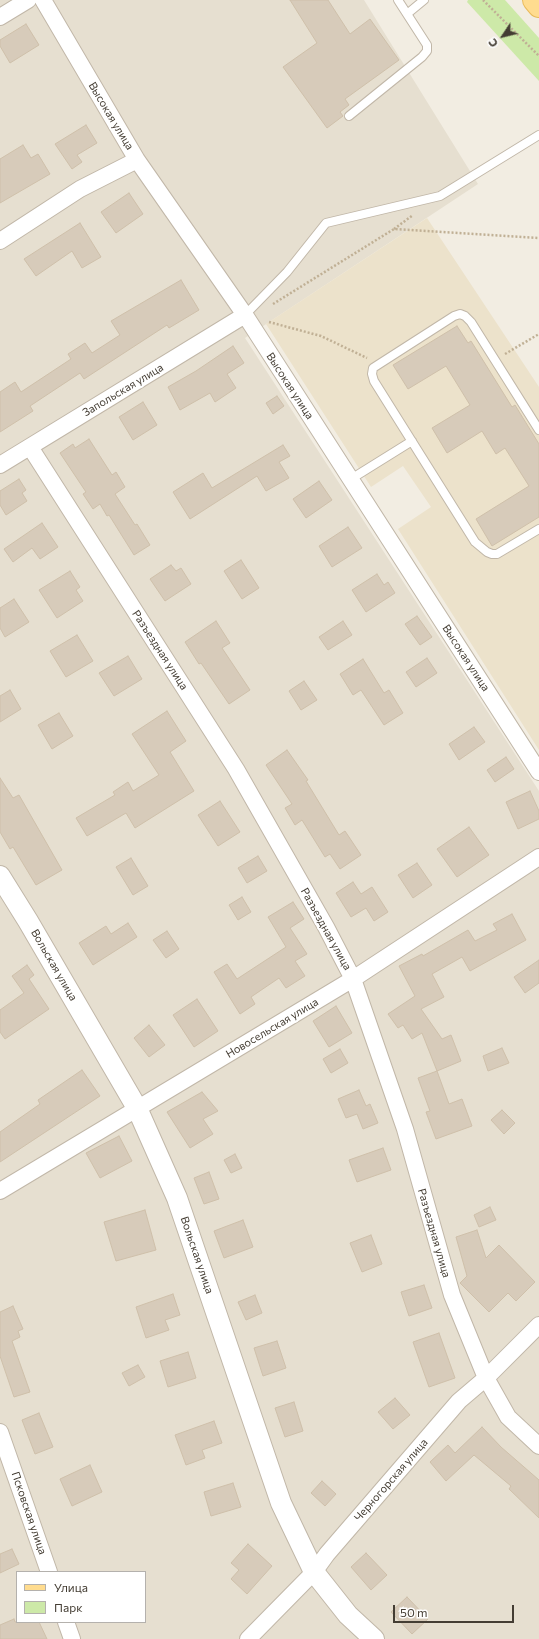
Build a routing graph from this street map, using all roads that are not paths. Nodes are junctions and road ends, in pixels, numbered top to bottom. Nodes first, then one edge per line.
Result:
1 (28, 0) edge
2 (43, 0) edge
3 (398, 0) edge
4 (424, 0) edge
5 (534, 0) edge
6 (539, 6) edge
7 (407, 14) junction
8 (0, 17) edge
9 (348, 116) dead end
10 (539, 135) edge
11 (137, 160) junction
12 (0, 241) edge
13 (245, 315) junction
14 (539, 430) edge
15 (412, 441) junction
16 (30, 447) junction
17 (0, 465) edge
18 (351, 479) junction
19 (539, 528) edge
20 (539, 772) edge
21 (539, 857) edge
22 (0, 876) edge
23 (353, 979) junction
24 (137, 1108) junction
25 (0, 1191) edge
26 (539, 1326) edge
27 (486, 1378) junction
28 (0, 1432) edge
29 (539, 1446) edge
30 (49, 1571) edge
31 (314, 1572) junction
32 (66, 1623) edge
33 (72, 1639) edge
34 (248, 1639) edge
35 (374, 1639) edge

1 - 8 street
2 - 11 street, Высокая улица
3 - 7 lane
4 - 7 lane
5 - 6 main road
7 - 9 lane
10 - 13 lane
11 - 12 street
11 - 13 street, Высокая улица
13 - 16 street, Запольская улица
13 - 18 street, Высокая улица
14 - 15 lane
15 - 18 lane
15 - 19 lane
16 - 17 street, Запольская улица
16 - 23 street, Разъездная улица
18 - 20 street, Высокая улица
21 - 23 street, Новосельская улица
22 - 24 street, Вольская улица
23 - 24 street, Новосельская улица
23 - 27 street, Разъездная улица
24 - 25 street, Новосельская улица
24 - 31 street, Вольская улица
26 - 27 street, Черногорская улица
27 - 29 street, Разъездная улица
27 - 31 street, Черногорская улица
28 - 30 street, Псковская улица
31 - 34 street, Черногорская улица
31 - 35 street, Вольская улица
32 - 33 street

